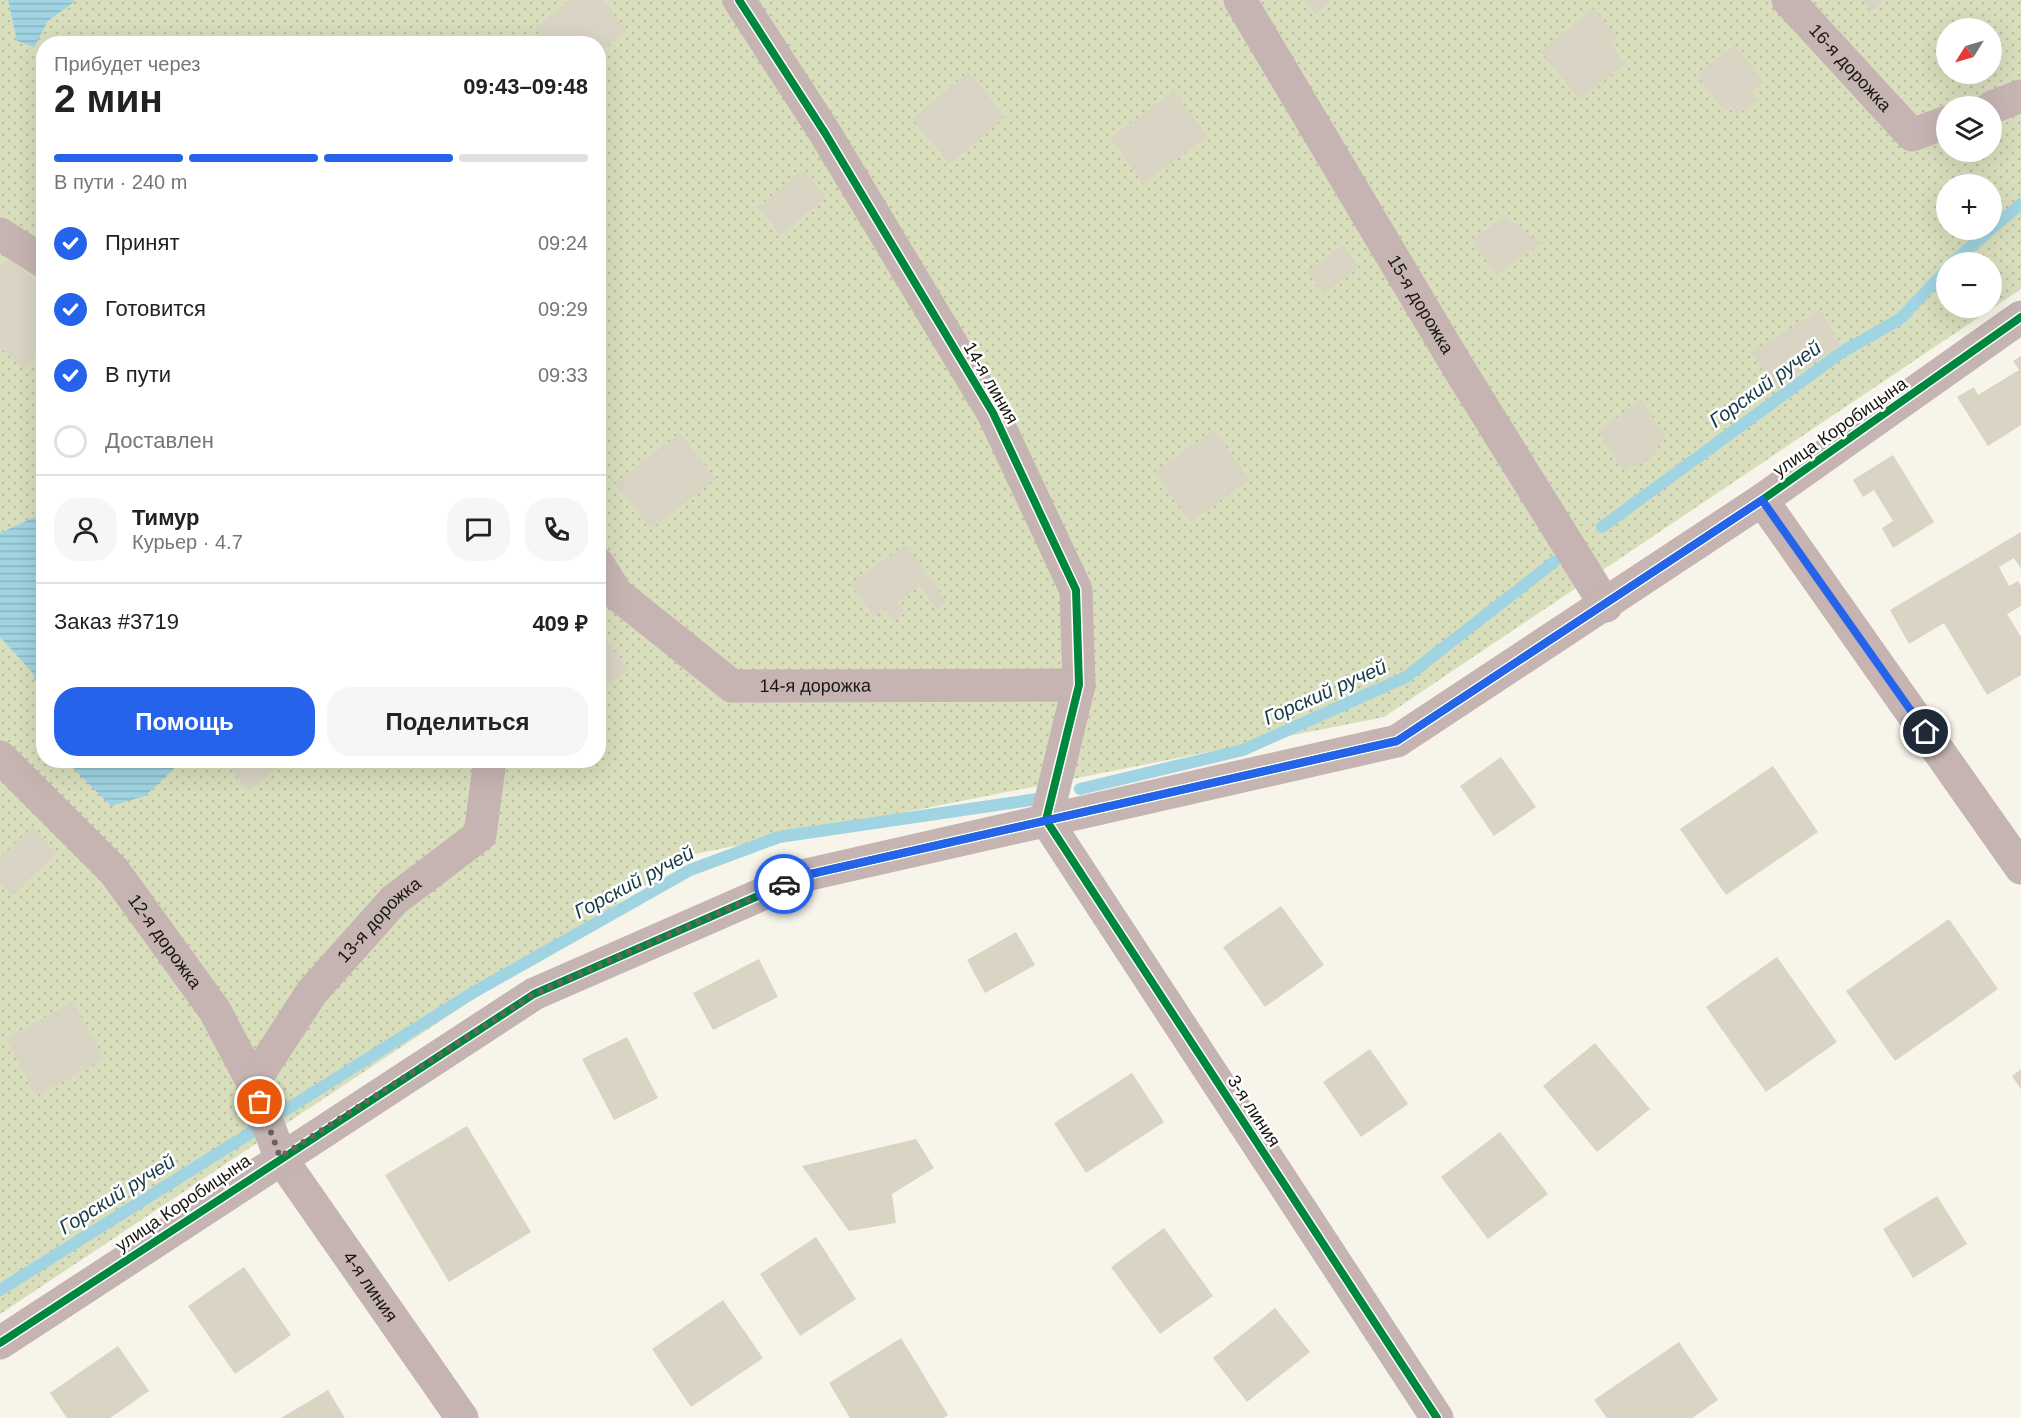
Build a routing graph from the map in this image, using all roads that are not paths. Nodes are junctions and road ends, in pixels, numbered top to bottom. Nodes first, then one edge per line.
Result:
1 (739, 0) edge
2 (1240, 0) edge
3 (1788, 0) edge
4 (2021, 96) edge
5 (2002, 103) edge
6 (1936, 126) edge
7 (0, 234) edge
8 (36, 257) edge
9 (2021, 316) edge
10 (1762, 500) junction
11 (606, 577) edge
12 (1606, 606) junction
13 (1079, 685) junction
14 (0, 757) edge
15 (489, 768) edge
16 (1046, 820) junction
17 (2021, 868) edge
18 (253, 1083) junction
19 (280, 1157) junction
20 (0, 1343) edge
21 (462, 1418) edge
22 (1437, 1418) edge

1 - 13 street, 14-я линия
2 - 12 street, 15-я дорожка
3 - 6 street, 16-я дорожка
4 - 5 street
7 - 8 street
9 - 10 street, улица Коробицына
10 - 12 street, улица Коробицына
10 - 17 street
11 - 13 street, 14-я дорожка
12 - 16 street, улица Коробицына
13 - 16 street, 14-я линия
14 - 18 street, 12-я дорожка
15 - 18 street, 13-я дорожка
16 - 19 street, улица Коробицына
16 - 22 street, 3-я линия
18 - 19 street, 12-я дорожка
19 - 20 street, улица Коробицына
19 - 21 street, 4-я линия

